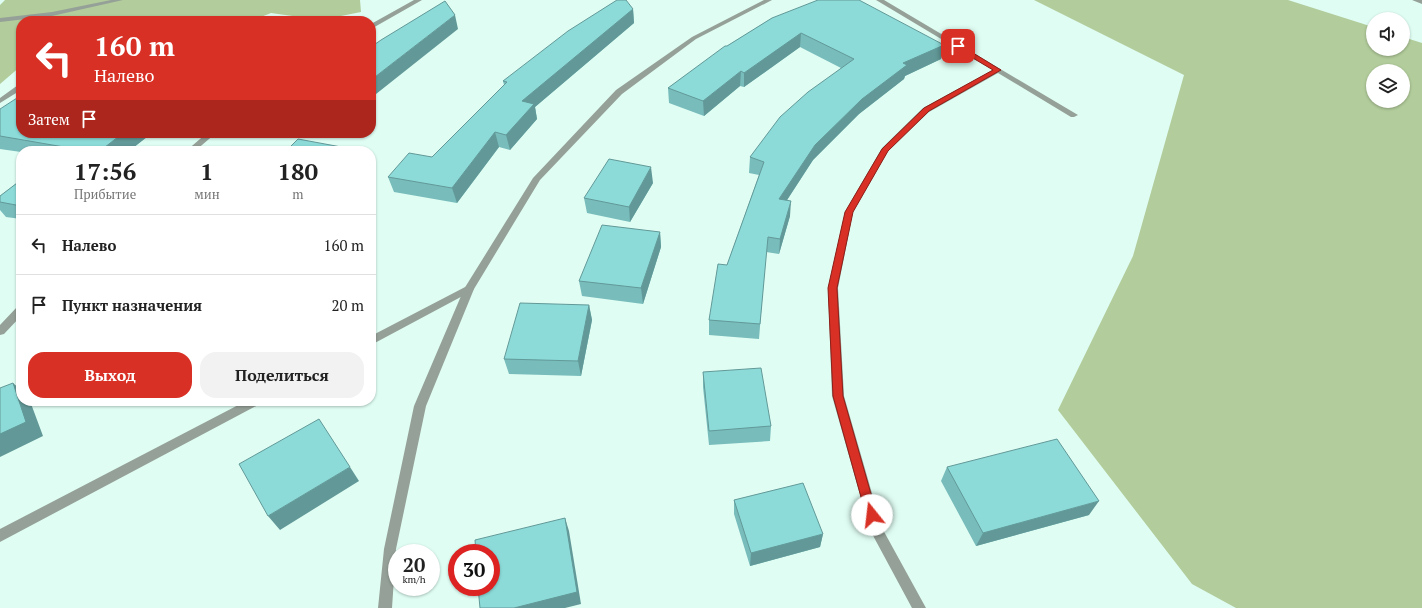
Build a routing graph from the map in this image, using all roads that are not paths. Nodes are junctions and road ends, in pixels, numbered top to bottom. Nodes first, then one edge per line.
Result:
1 (120, 0) edge
2 (419, 0) edge
3 (769, 0) edge
4 (879, 0) edge
5 (1415, 0) edge
6 (1422, 2) edge
7 (35, 16) edge
8 (16, 18) edge
9 (0, 20) edge
10 (376, 24) edge
11 (998, 70) junction
12 (16, 91) edge
13 (0, 101) edge
14 (1074, 115) dead end
15 (206, 138) edge
16 (196, 146) edge
17 (469, 289) junction
18 (16, 315) edge
19 (0, 331) edge
20 (376, 337) edge
21 (247, 406) edge
22 (0, 536) edge
23 (386, 608) edge
24 (919, 608) edge

1 - 7 street
2 - 10 street
3 - 17 street
4 - 11 street
5 - 6 street
8 - 9 street
11 - 14 street
11 - 24 street
12 - 13 street
15 - 16 street
17 - 20 street
17 - 23 street
18 - 19 street
21 - 22 street

